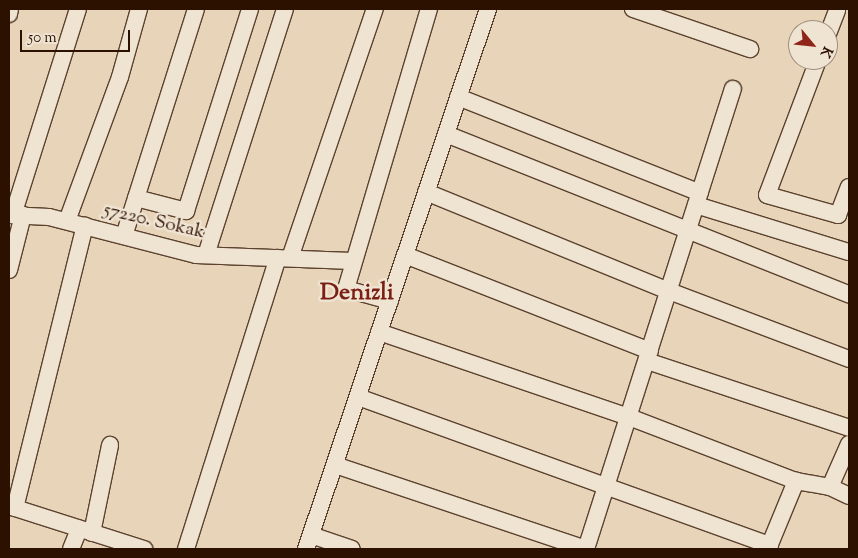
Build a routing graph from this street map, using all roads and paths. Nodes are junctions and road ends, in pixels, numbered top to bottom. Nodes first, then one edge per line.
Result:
1 (10, 9) edge
2 (78, 9) edge
3 (139, 9) edge
4 (196, 9) edge
5 (250, 9) edge
6 (285, 9) edge
7 (375, 9) edge
8 (429, 9) edge
9 (488, 9) edge
10 (643, 10) edge
11 (9, 14) edge
12 (750, 49) dead end
13 (814, 70) edge
14 (733, 88) dead end
15 (458, 97) junction
16 (446, 134) junction
17 (849, 187) edge
18 (426, 192) junction
19 (136, 198) junction
20 (698, 199) junction
21 (15, 215) edge
22 (68, 222) junction
23 (85, 226) junction
24 (688, 232) junction
25 (124, 236) junction
26 (849, 252) edge
27 (206, 255) junction
28 (405, 255) junction
29 (284, 258) junction
30 (352, 261) junction
31 (9, 270) edge
32 (669, 291) junction
33 (849, 294) edge
34 (390, 301) junction
35 (379, 332) junction
36 (648, 356) junction
37 (849, 358) edge
38 (358, 397) junction
39 (629, 418) junction
40 (849, 428) edge
41 (849, 444) edge
42 (110, 445) dead end
43 (335, 465) junction
44 (796, 481) junction
45 (607, 484) junction
46 (830, 487) junction
47 (849, 496) edge
48 (12, 507) edge
49 (86, 531) junction
50 (309, 542) edge
51 (769, 547) edge
52 (71, 549) edge
53 (144, 549) edge
54 (186, 549) edge
55 (352, 549) edge
56 (586, 549) edge

1 - 11 street
2 - 21 street
3 - 22 street
4 - 19 street
5 - 19 street
6 - 27 street
7 - 29 street
8 - 30 street
9 - 15 street
10 - 12 street
13 - 17 street
14 - 20 street
15 - 16 street
15 - 20 street
16 - 18 street
16 - 24 street
18 - 28 street
18 - 32 street
19 - 25 street
20 - 24 street
20 - 26 street
21 - 22 street, 57220. Sokak
21 - 31 street
22 - 23 street, 57220. Sokak
23 - 25 street, 57220. Sokak
23 - 48 street
24 - 32 street
24 - 33 street
25 - 27 street, 57220. Sokak
27 - 29 street, 57220. Sokak
28 - 34 street
28 - 36 street
29 - 30 street, 57220. Sokak
29 - 54 street
30 - 34 street
32 - 36 street
32 - 37 street
34 - 35 street
35 - 38 street
35 - 39 street
36 - 39 street
36 - 40 street
38 - 43 street
38 - 45 street
39 - 44 street
39 - 45 street
41 - 46 street
42 - 49 street
43 - 50 street
43 - 56 street
44 - 46 street
44 - 51 street
45 - 51 street
45 - 56 street
46 - 47 street
48 - 49 street
49 - 52 street
49 - 53 street
50 - 55 street

